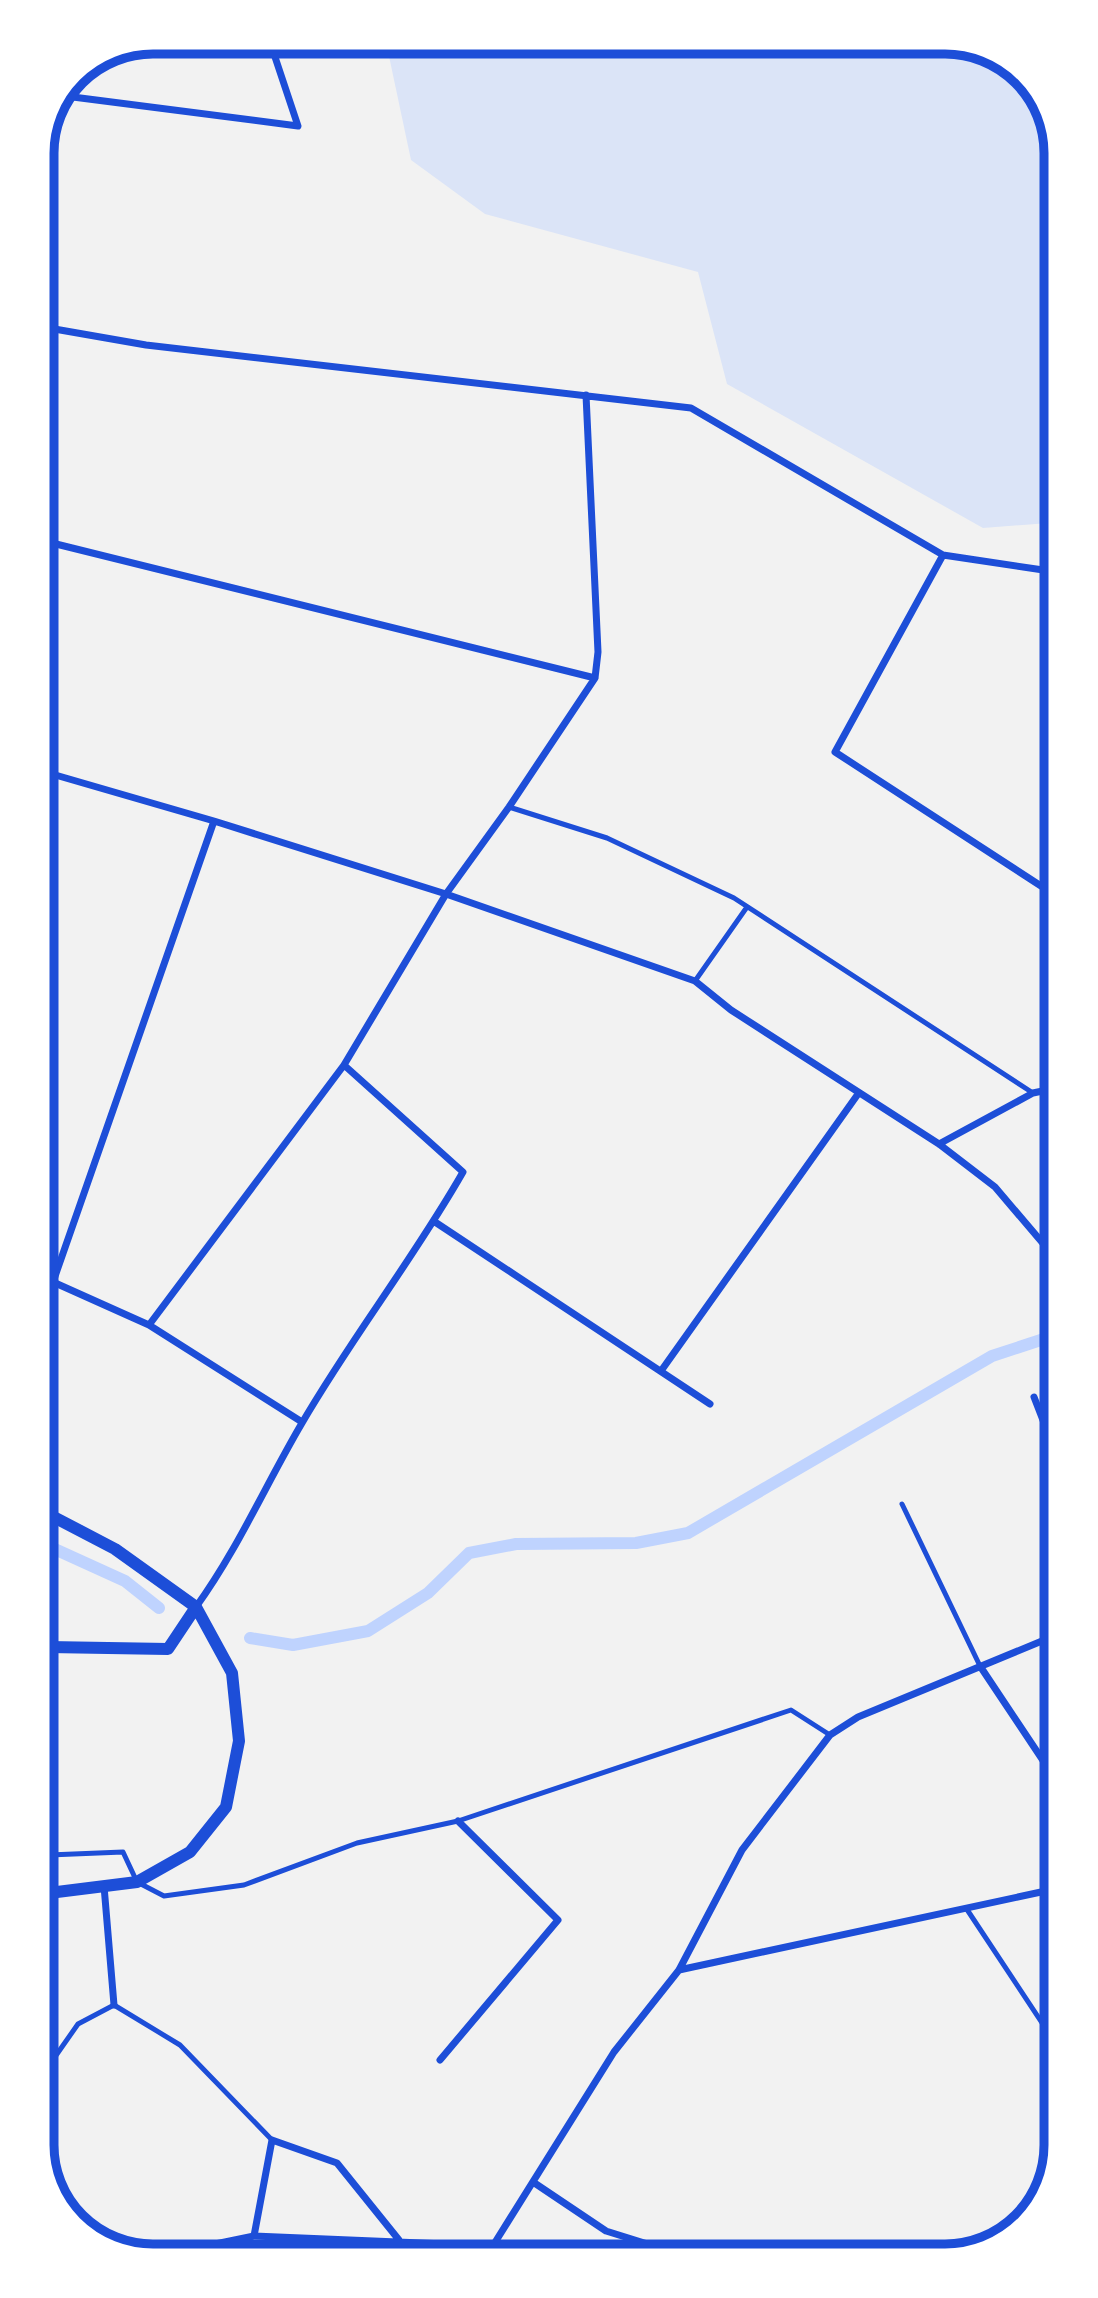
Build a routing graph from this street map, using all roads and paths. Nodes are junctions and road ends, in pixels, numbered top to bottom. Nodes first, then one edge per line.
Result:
1 (274, 54) edge
2 (72, 97) edge
3 (54, 329) edge
4 (586, 395) junction
5 (54, 543) edge
6 (943, 555) junction
7 (1044, 570) edge
8 (595, 678) junction
9 (54, 775) edge
10 (509, 807) junction
11 (214, 821) junction
12 (1044, 884) edge
13 (446, 894) junction
14 (747, 907) junction
15 (695, 981) junction
16 (344, 1065) junction
17 (1044, 1091) edge
18 (1033, 1093) junction
19 (858, 1094) junction
20 (939, 1144) junction
21 (435, 1222) junction
22 (1044, 1245) edge
23 (54, 1279) edge
24 (54, 1282) edge
25 (149, 1325) junction
26 (661, 1371) junction
27 (1034, 1397) dead end
28 (710, 1404) dead end
29 (302, 1422) junction
30 (1044, 1423) edge
31 (902, 1504) dead end
32 (54, 1517) edge
33 (196, 1607) junction
34 (1044, 1640) edge
35 (54, 1647) edge
36 (980, 1666) junction
37 (830, 1735) junction
38 (1044, 1761) edge
39 (458, 1821) junction
40 (54, 1855) edge
41 (137, 1882) junction
42 (104, 1885) junction
43 (1044, 1891) edge
44 (54, 1892) edge
45 (966, 1908) junction
46 (678, 1970) junction
47 (114, 2005) junction
48 (1044, 2025) edge
49 (54, 2058) edge
50 (440, 2060) dead end
51 (272, 2140) junction
52 (533, 2182) junction
53 (254, 2236) junction
54 (399, 2240) junction
55 (215, 2244) edge
56 (440, 2244) edge
57 (494, 2244) edge
58 (648, 2244) edge

1 - 2 street
3 - 4 street
4 - 6 street
4 - 8 street
5 - 8 street
6 - 7 street
6 - 12 street
8 - 10 street
9 - 11 street
10 - 13 street
10 - 14 lane
11 - 13 street
11 - 23 street
13 - 15 street
13 - 16 street
14 - 15 lane
14 - 18 lane
15 - 19 street
16 - 21 street
16 - 25 street
17 - 18 street
18 - 20 street
19 - 20 street
19 - 26 street
20 - 22 street
21 - 26 street
21 - 29 street
24 - 25 street
25 - 29 street
26 - 28 street
27 - 30 street
29 - 33 street
31 - 36 lane
32 - 33 street
33 - 35 street
33 - 41 street
34 - 36 street
36 - 37 street
36 - 38 street
37 - 39 lane
37 - 46 street
39 - 41 lane
39 - 50 street
40 - 41 lane
41 - 42 street
42 - 44 street
42 - 47 street
43 - 45 street
45 - 46 street
45 - 48 lane
46 - 52 street
47 - 49 lane
47 - 51 lane
51 - 53 street
51 - 54 street
52 - 57 street
52 - 58 street
53 - 54 street
53 - 55 street
54 - 56 street

